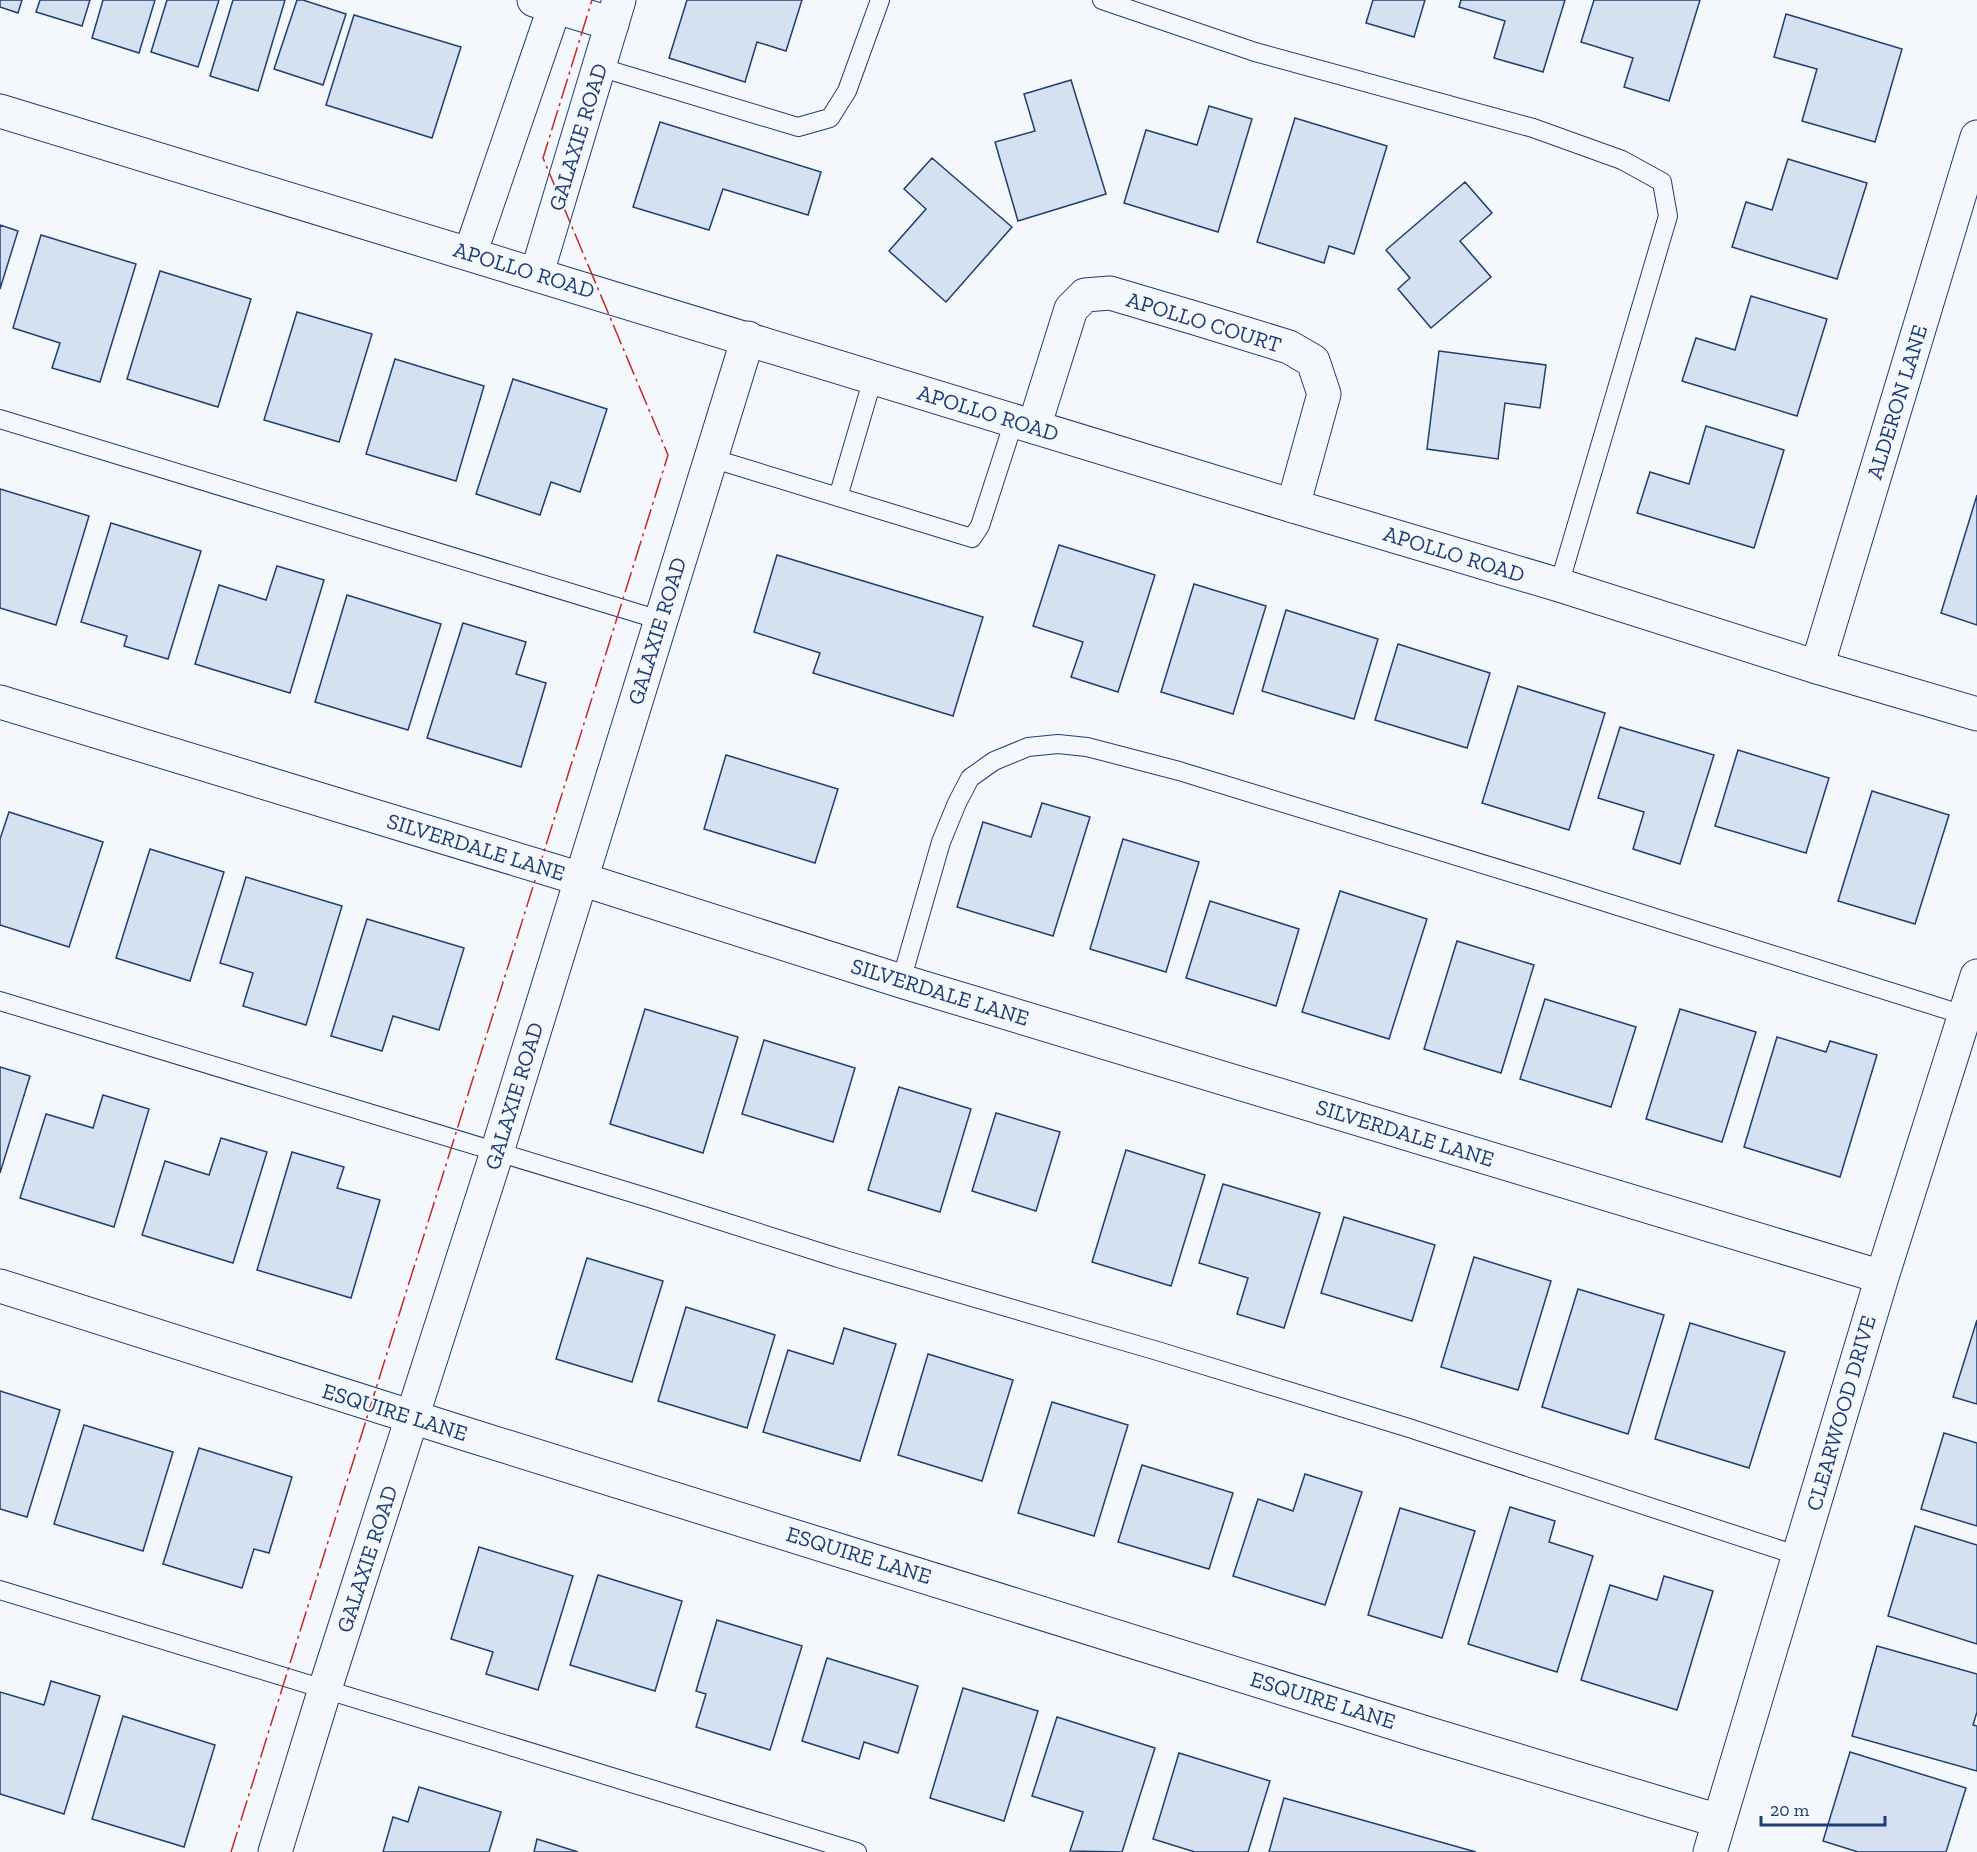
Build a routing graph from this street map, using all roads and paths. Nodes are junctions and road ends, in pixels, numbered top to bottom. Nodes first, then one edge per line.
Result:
1 (880, 0) edge
2 (1102, 0) edge
3 (548, 2) edge
4 (615, 12) edge
5 (599, 67) junction
6 (0, 111) edge
7 (1977, 137) edge
8 (470, 254) junction
9 (537, 273) junction
10 (748, 338) junction
11 (873, 378) junction
12 (0, 419) edge
13 (1024, 424) junction
14 (711, 458) junction
15 (837, 497) junction
16 (1293, 506) junction
17 (1559, 585) junction
18 (660, 620) junction
19 (1816, 667) junction
20 (0, 702) edge
21 (1977, 714) edge
22 (581, 879) junction
23 (1977, 976) edge
24 (901, 981) junction
25 (0, 1001) edge
26 (1964, 1016) junction
27 (497, 1152) junction
28 (1882, 1277) junction
29 (0, 1286) edge
30 (412, 1417) junction
31 (1799, 1556) junction
32 (0, 1590) edge
33 (325, 1689) junction
34 (1719, 1821) junction
35 (275, 1852) edge
36 (857, 1852) edge
37 (1710, 1852) edge

1 - 5 lane
2 - 17 lane
3 - 4 street
3 - 8 street
4 - 5 street, GALAXIE ROAD
5 - 9 street, GALAXIE ROAD
6 - 8 street, APOLLO ROAD
7 - 19 street, ALDERON LANE
8 - 9 street, APOLLO ROAD
9 - 10 street, APOLLO ROAD
10 - 11 street, APOLLO ROAD
10 - 14 street, GALAXIE ROAD
11 - 13 street, APOLLO ROAD
11 - 15 lane
12 - 18 lane
13 - 15 lane
13 - 16 street, APOLLO ROAD
13 - 16 street, APOLLO COURT
14 - 15 lane
14 - 18 street, GALAXIE ROAD
16 - 17 street, APOLLO ROAD
17 - 19 street, APOLLO ROAD
18 - 22 street, GALAXIE ROAD
19 - 21 street, APOLLO ROAD
20 - 22 street, SILVERDALE LANE
22 - 24 street, SILVERDALE LANE
22 - 27 street, GALAXIE ROAD
23 - 26 street, CLEARWOOD DRIVE
24 - 26 lane
24 - 28 street, SILVERDALE LANE
25 - 27 lane
26 - 28 street, CLEARWOOD DRIVE
27 - 30 street, GALAXIE ROAD
27 - 31 lane
28 - 31 street, CLEARWOOD DRIVE
29 - 30 street, ESQUIRE LANE
30 - 33 street, GALAXIE ROAD
30 - 34 street, ESQUIRE LANE
31 - 34 street, CLEARWOOD DRIVE
32 - 33 lane
33 - 35 street, GALAXIE ROAD
33 - 36 lane
34 - 37 street, CLEARWOOD DRIVE

